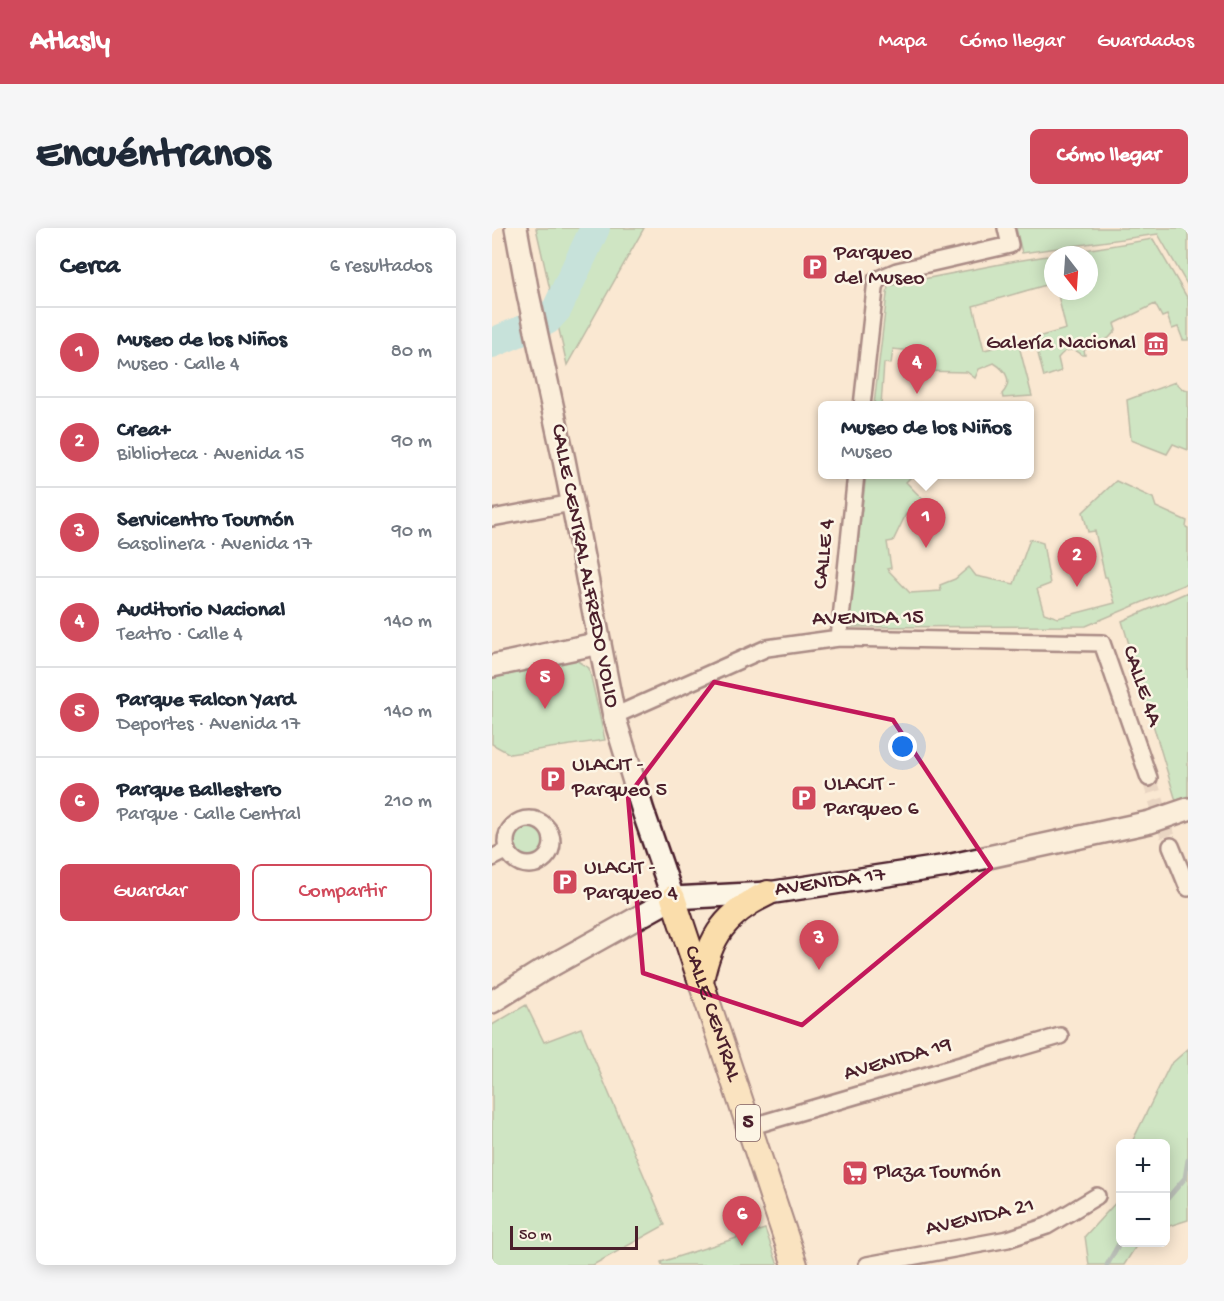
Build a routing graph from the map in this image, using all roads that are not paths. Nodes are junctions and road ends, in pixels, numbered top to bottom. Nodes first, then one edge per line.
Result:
1 (516, 228) edge
2 (1006, 228) edge
3 (862, 401) edge
4 (855, 479) edge
5 (572, 502) junction
6 (492, 518) edge
7 (839, 638) junction
8 (600, 643) junction
9 (1102, 643) joint
10 (492, 666) edge
11 (614, 716) junction
12 (1149, 778) tunnel mouth
13 (1188, 809) edge
14 (1172, 846) tunnel mouth
15 (508, 850) dead end
16 (492, 858) edge
17 (1188, 888) edge
18 (768, 892) junction
19 (674, 898) junction
20 (701, 981) junction
21 (492, 1002) edge
22 (1060, 1036) dead end
23 (749, 1127) junction
24 (1097, 1196) dead end
25 (795, 1265) edge
26 (867, 1265) edge

1 - 5 street, CALLE CENTRAL ALFREDO VOLIO
2 - 3 street
4 - 7 street, CALLE 4
5 - 6 street
5 - 8 street, CALLE CENTRAL ALFREDO VOLIO
7 - 9 street, AVENIDA 15
7 - 11 street, AVENIDA 15
8 - 10 street
8 - 11 street, CALLE CENTRAL ALFREDO VOLIO
9 - 12 street, CALLE 4A
11 - 19 street, CALLE CENTRAL ALFREDO VOLIO
13 - 18 street, AVENIDA 17
14 - 17 street
15 - 16 street
18 - 19 street, AVENIDA 17
18 - 20 main road
19 - 20 main road, CALLE CENTRAL / 5
19 - 21 street, AVENIDA 17
20 - 23 main road, CALLE CENTRAL / 5
22 - 23 street, AVENIDA 19
23 - 25 main road, CALLE CENTRAL / 5
24 - 26 street, AVENIDA 21

